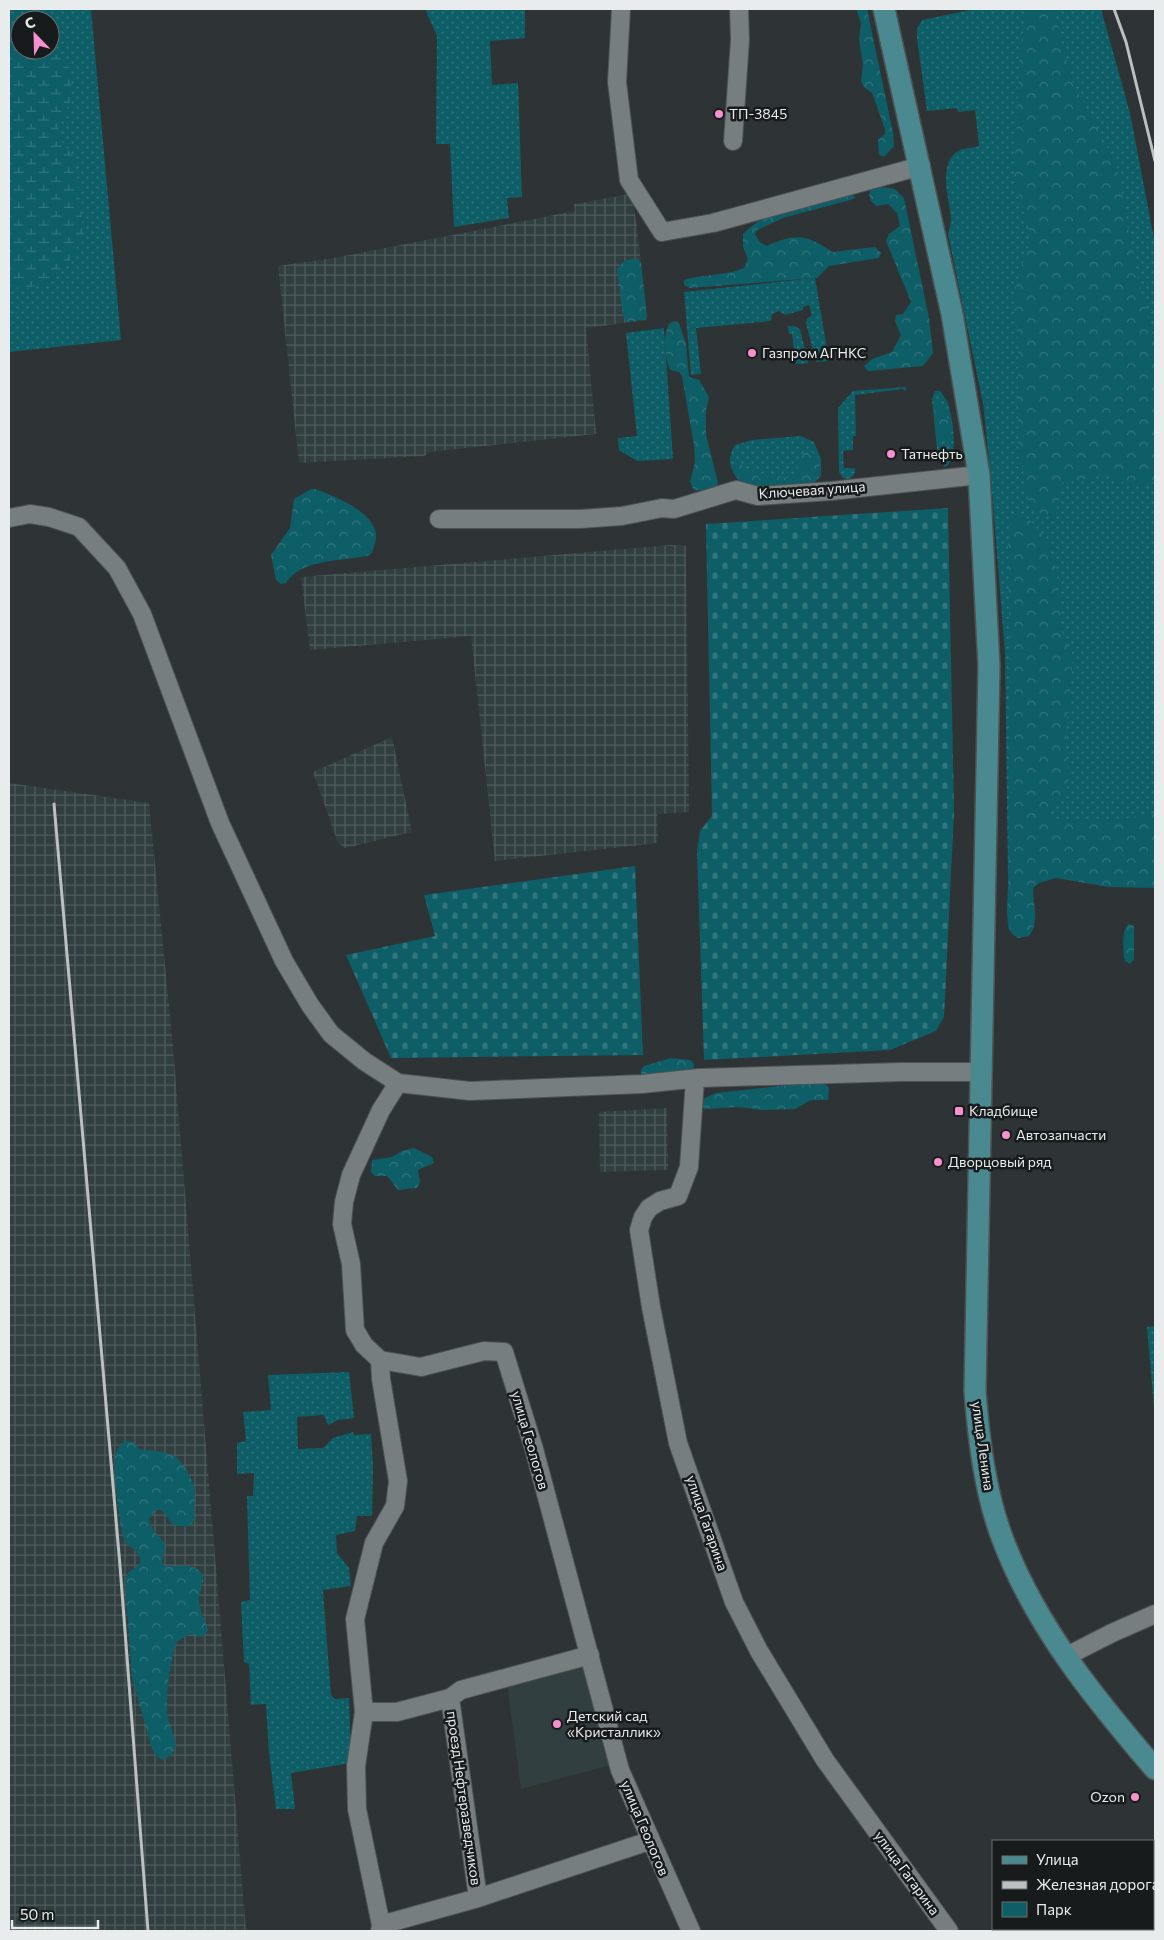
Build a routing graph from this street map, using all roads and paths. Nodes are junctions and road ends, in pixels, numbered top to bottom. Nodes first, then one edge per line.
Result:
1 (621, 9) edge
2 (739, 9) edge
3 (884, 9) edge
4 (733, 141) dead end
5 (921, 166) junction
6 (978, 474) junction
7 (9, 518) edge
8 (439, 519) dead end
9 (982, 1072) junction
10 (695, 1079) junction
11 (398, 1083) junction
12 (380, 1360) junction
13 (1155, 1614) edge
14 (590, 1655) junction
15 (1065, 1657) junction
16 (450, 1698) junction
17 (364, 1712) junction
18 (1155, 1769) edge
19 (649, 1841) junction
20 (478, 1898) junction
21 (381, 1928) edge
22 (689, 1931) edge
23 (949, 1931) edge

1 - 5 street
2 - 4 street
3 - 5 main road, улица Ленина
5 - 6 main road, улица Ленина
6 - 8 street, Ключевая улица
6 - 9 main road, улица Ленина
7 - 11 street
9 - 10 street
9 - 15 main road, улица Ленина
10 - 11 street
10 - 23 street, улица Гагарина
11 - 12 street
12 - 14 street, улица Геологов
12 - 17 street, проезд Нефтеразведчиков
13 - 15 street
14 - 16 street
14 - 19 street, улица Геологов
15 - 18 main road, улица Ленина
16 - 17 street
16 - 20 street, проезд Нефтеразведчиков
17 - 21 street, проезд Нефтеразведчиков
19 - 20 street, проезд Нефтеразведчиков
19 - 22 street, улица Геологов
20 - 21 street, проезд Нефтеразведчиков

